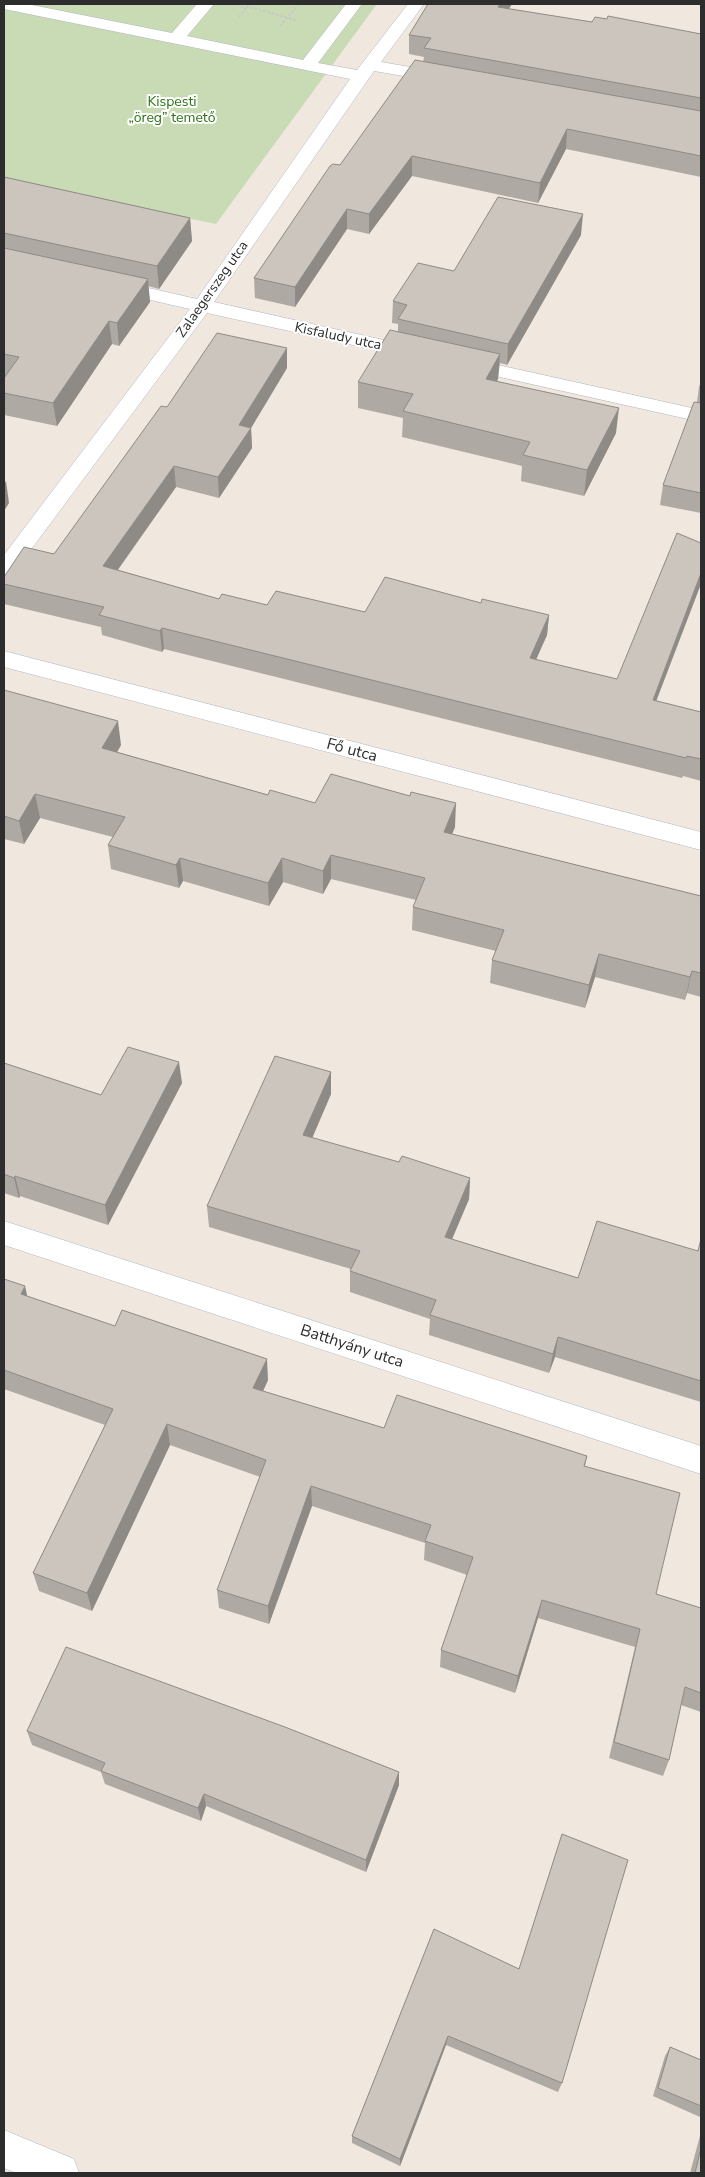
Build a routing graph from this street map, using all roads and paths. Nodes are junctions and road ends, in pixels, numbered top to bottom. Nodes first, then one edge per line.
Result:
1 (4, 4) edge
2 (354, 4) edge
3 (416, 4) edge
4 (205, 5) edge
5 (48, 8) edge
6 (335, 28) junction
7 (175, 40) junction
8 (307, 66) junction
9 (365, 70) junction
10 (458, 81) edge
11 (98, 283) edge
12 (202, 306) junction
13 (701, 416) edge
14 (4, 570) edge
15 (4, 659) edge
16 (701, 841) edge
17 (4, 1233) edge
18 (701, 1460) edge
19 (4, 2150) edge
20 (60, 2173) edge

1 - 5 street
2 - 6 street
3 - 9 street, Zalaegerszeg utca
4 - 6 path
4 - 7 street
5 - 7 street
6 - 8 street
7 - 8 street
8 - 9 street
9 - 10 street
9 - 12 street, Zalaegerszeg utca
11 - 12 street, Kisfaludy utca
12 - 13 street, Kisfaludy utca
12 - 14 street, Zalaegerszeg utca
15 - 16 street, Fő utca
17 - 18 street, Batthyány utca
19 - 20 street

